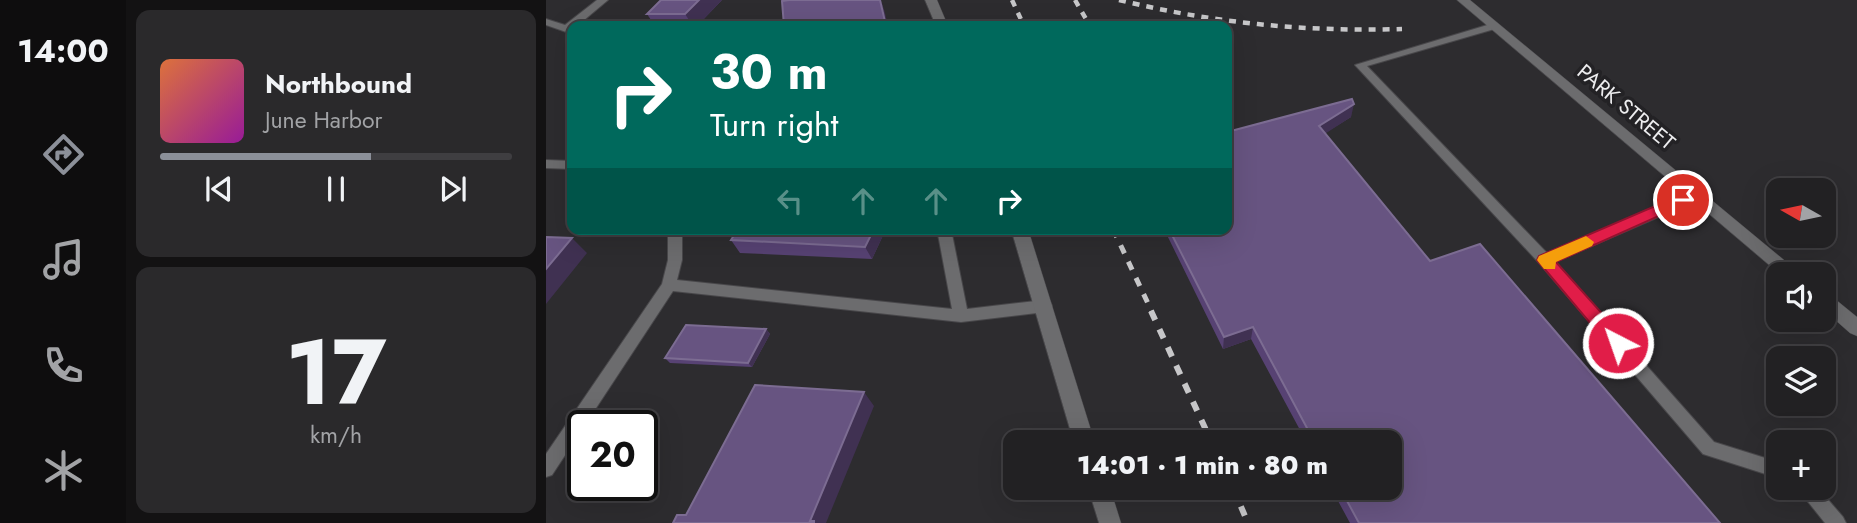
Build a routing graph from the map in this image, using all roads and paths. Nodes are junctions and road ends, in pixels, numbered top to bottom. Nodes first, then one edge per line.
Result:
1 (603, 0) edge
2 (931, 0) edge
3 (1463, 0) edge
4 (579, 21) edge
5 (940, 21) edge
6 (546, 22) edge
7 (1494, 26) junction
8 (567, 29) edge
9 (546, 164) edge
10 (567, 165) edge
11 (1696, 195) junction
12 (675, 235) edge
13 (945, 235) edge
14 (1021, 235) edge
15 (1545, 260) junction
16 (1777, 262) edge
17 (669, 285) junction
18 (1045, 306) junction
19 (1836, 310) edge
20 (961, 316) junction
21 (1857, 328) edge
22 (1081, 430) edge
23 (1766, 466) edge
24 (546, 469) edge
25 (1103, 500) edge
26 (1817, 500) edge
27 (1110, 523) edge
28 (1837, 523) edge

1 - 4 lane
2 - 5 street
3 - 7 street, PARK STREET
6 - 8 lane
7 - 11 street, PARK STREET
7 - 15 lane
9 - 10 lane
11 - 15 lane
11 - 16 street, PARK STREET
12 - 17 lane
13 - 20 lane
14 - 18 street
15 - 23 lane
17 - 20 lane
17 - 24 lane
18 - 20 lane
18 - 22 street
19 - 21 street
25 - 27 street
26 - 28 lane

